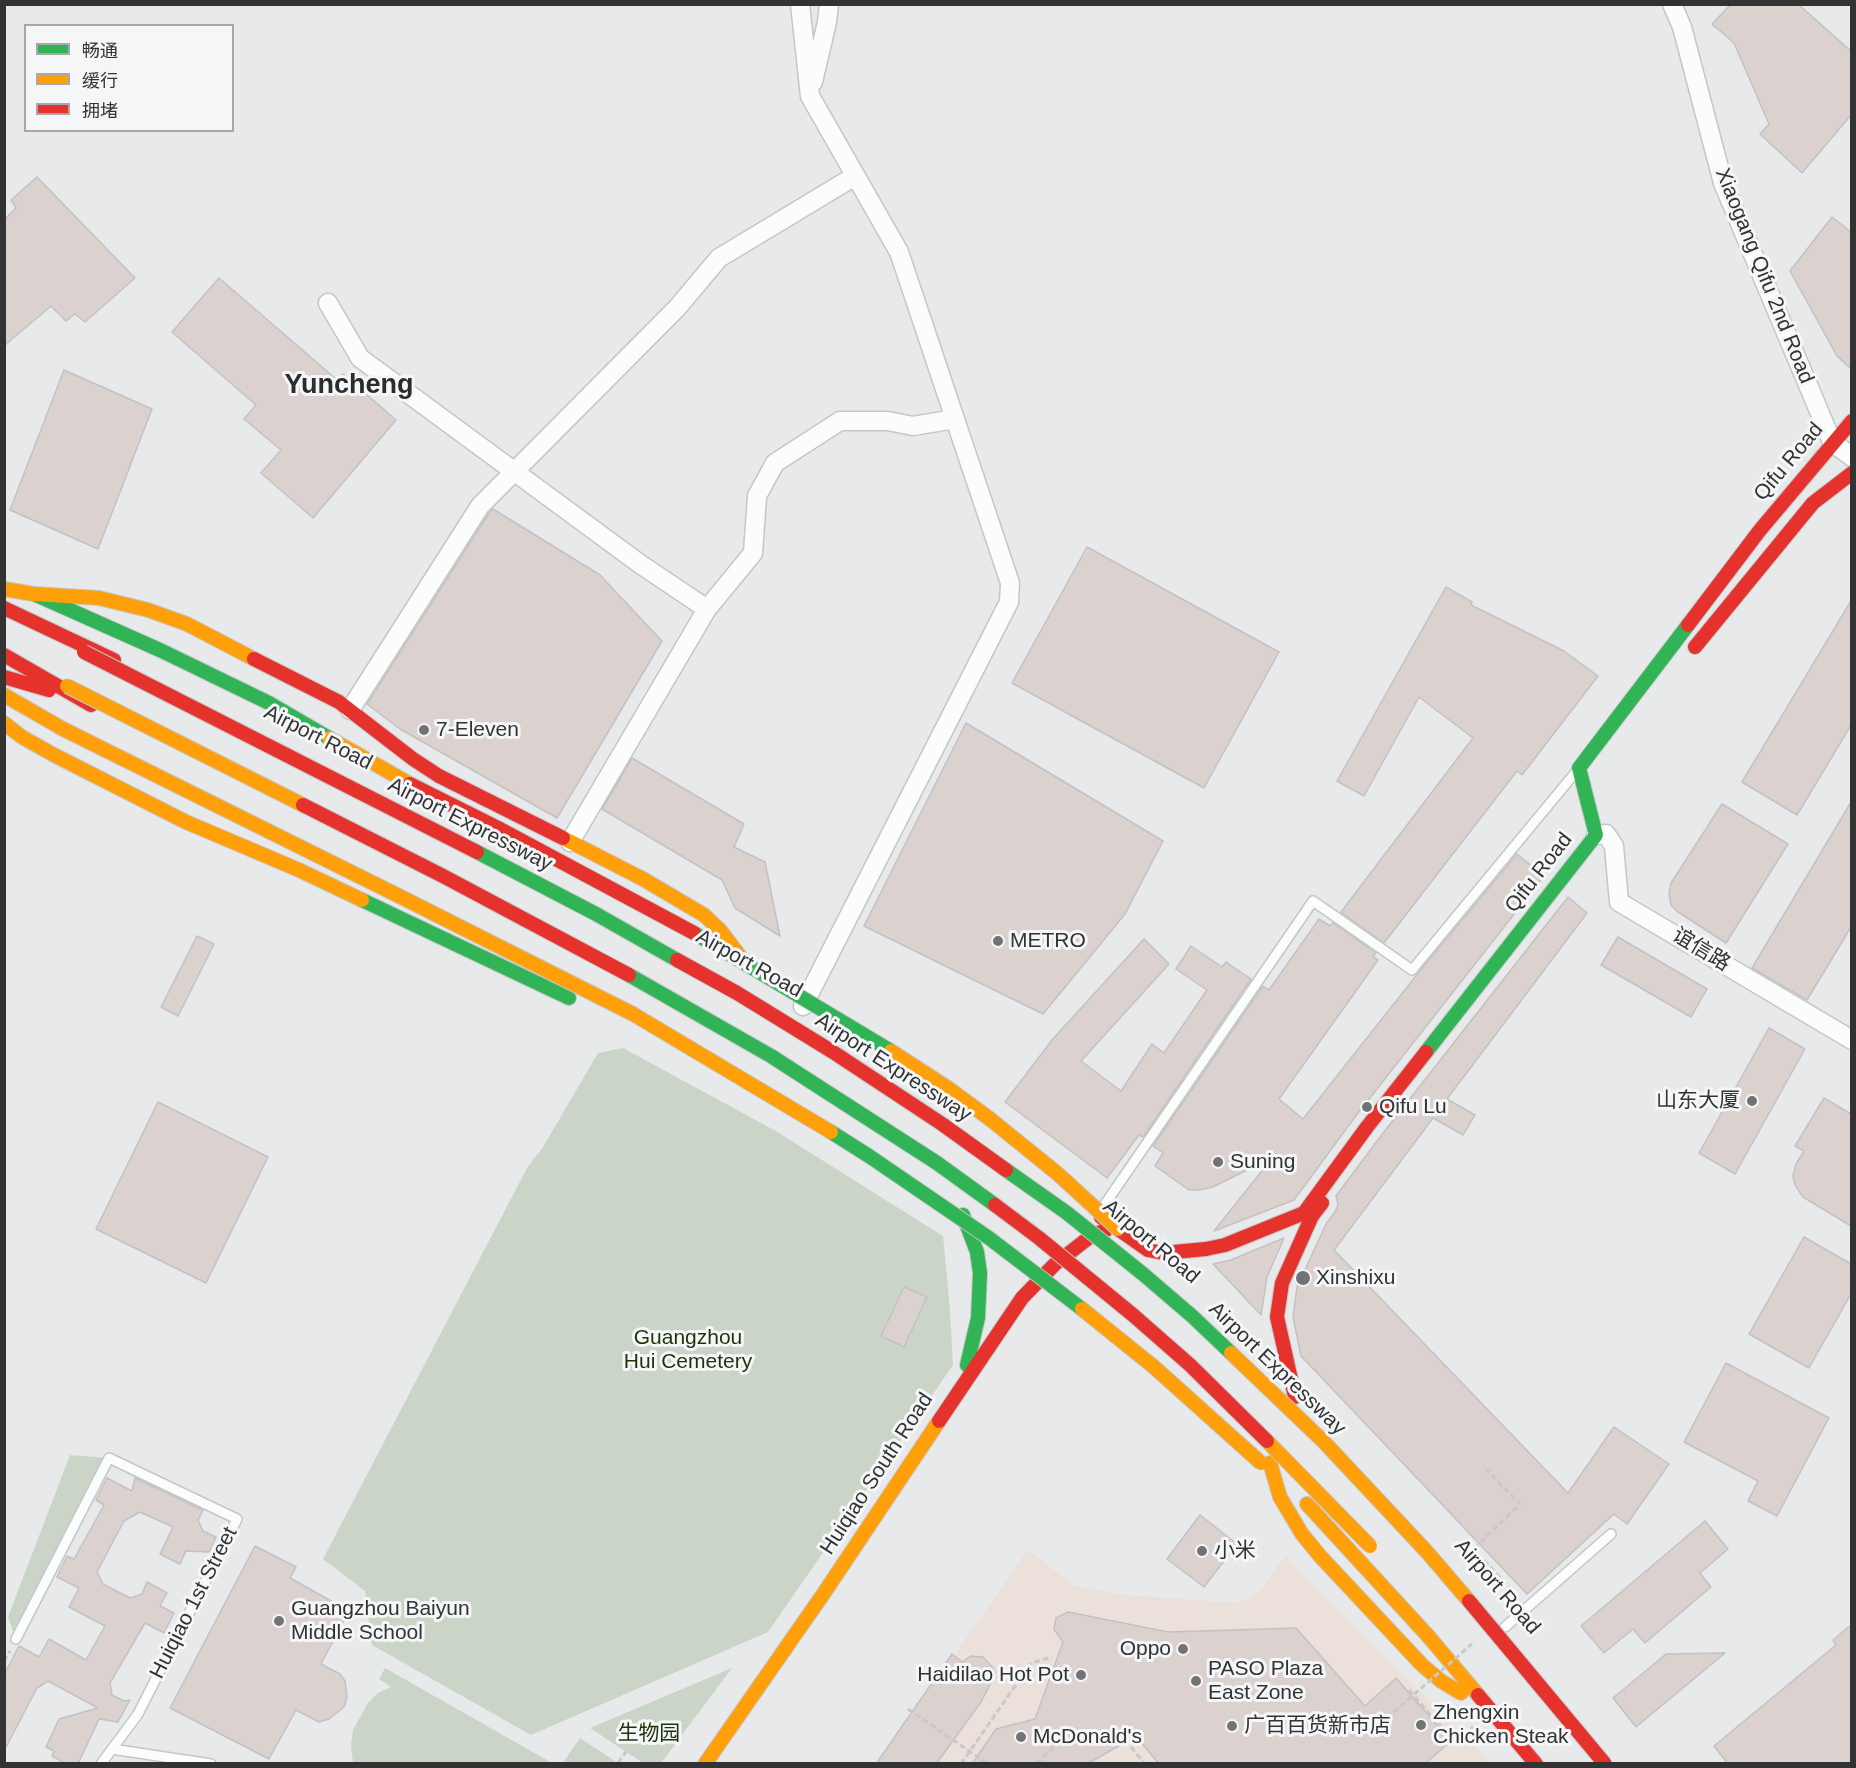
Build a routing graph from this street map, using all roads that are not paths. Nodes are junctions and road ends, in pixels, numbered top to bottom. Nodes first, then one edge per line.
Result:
1 (800, 4) edge
2 (829, 4) edge
3 (1672, 4) edge
4 (810, 96) junction
5 (855, 176) junction
6 (328, 303) dead end
7 (955, 419) junction
8 (1851, 421) edge
9 (1832, 442) junction
10 (1851, 457) edge
11 (515, 471) junction
12 (1851, 473) edge
13 (4, 579) edge
14 (4, 589) edge
15 (34, 594) junction
16 (707, 609) junction
17 (4, 610) edge
18 (4, 655) edge
19 (110, 657) junction
20 (1685, 659) dead end
21 (4, 677) edge
22 (4, 695) edge
23 (76, 698) junction
24 (350, 710) junction
25 (4, 723) edge
26 (1579, 768) junction
27 (1594, 775) joint
28 (1601, 834) junction
29 (570, 842) junction
30 (754, 986) junction
31 (655, 1005) junction
32 (798, 1016) junction
33 (836, 1038) dead end
34 (1851, 1040) edge
35 (1039, 1176) dead end
36 (956, 1195) junction
37 (1068, 1200) junction
38 (1098, 1214) junction
39 (1106, 1230) junction
40 (1055, 1264) junction
41 (1062, 1281) dead end
42 (1044, 1301) dead end
43 (962, 1382) junction
44 (973, 1394) dead end
45 (1295, 1397) junction
46 (1324, 1442) junction
47 (933, 1455) dead end
48 (1270, 1463) junction
49 (1297, 1492) junction
50 (1611, 1534) dead end
51 (1504, 1622) junction
52 (16, 1639) dead end
53 (1493, 1711) junction
54 (112, 1749) junction
55 (102, 1764) edge
56 (211, 1764) edge
57 (705, 1764) edge
58 (1536, 1764) edge
59 (1605, 1764) edge
60 (1617, 1764) edge

1 - 4 street
2 - 4 street
3 - 9 street, Xiaogang Qifu 2nd Road
4 - 5 street
5 - 7 street
5 - 11 street
6 - 11 street
7 - 16 street
7 - 32 street
8 - 9 main road, Qifu Road
9 - 10 street
9 - 26 main road, Qifu Road
11 - 16 street
11 - 24 street
12 - 20 main road
13 - 15 main road
14 - 15 main road
15 - 19 main road
15 - 24 main road
15 - 46 main road, bridge
16 - 29 street
17 - 19 main road, Airport Road
17 - 46 main road, Airport Expressway, bridge
18 - 23 main road
18 - 49 main road, bridge
19 - 30 main road, Airport Road
21 - 23 main road
22 - 49 main road, bridge
23 - 31 main road
24 - 29 main road
25 - 31 main road
26 - 27 lane
26 - 28 main road, Qifu Road
26 - 38 lane
27 - 28 main road, Qifu Road
28 - 34 street, 谊信路
28 - 38 main road, Qifu Road
28 - 45 main road, Qifu Road
29 - 30 main road
30 - 32 main road, Airport Road
31 - 36 main road
32 - 33 main road, Airport Road
35 - 37 main road, Airport Road
36 - 40 main road
36 - 43 main road
37 - 38 main road
37 - 39 main road, Airport Road
39 - 40 main road, Huiqiao South Road
39 - 45 main road, Airport Road
40 - 43 main road, Huiqiao South Road
40 - 48 main road
41 - 42 main road
43 - 57 main road, Huiqiao South Road
44 - 47 main road, Huiqiao South Road
45 - 51 main road, Airport Road
46 - 59 main road, Airport Expressway, bridge
48 - 49 main road
48 - 53 main road
49 - 53 main road
50 - 51 lane
51 - 60 main road, Airport Road
52 - 54 lane, Huiqiao 1st Street
53 - 58 main road
54 - 55 lane, Huiqiao 1st Street
54 - 56 lane

